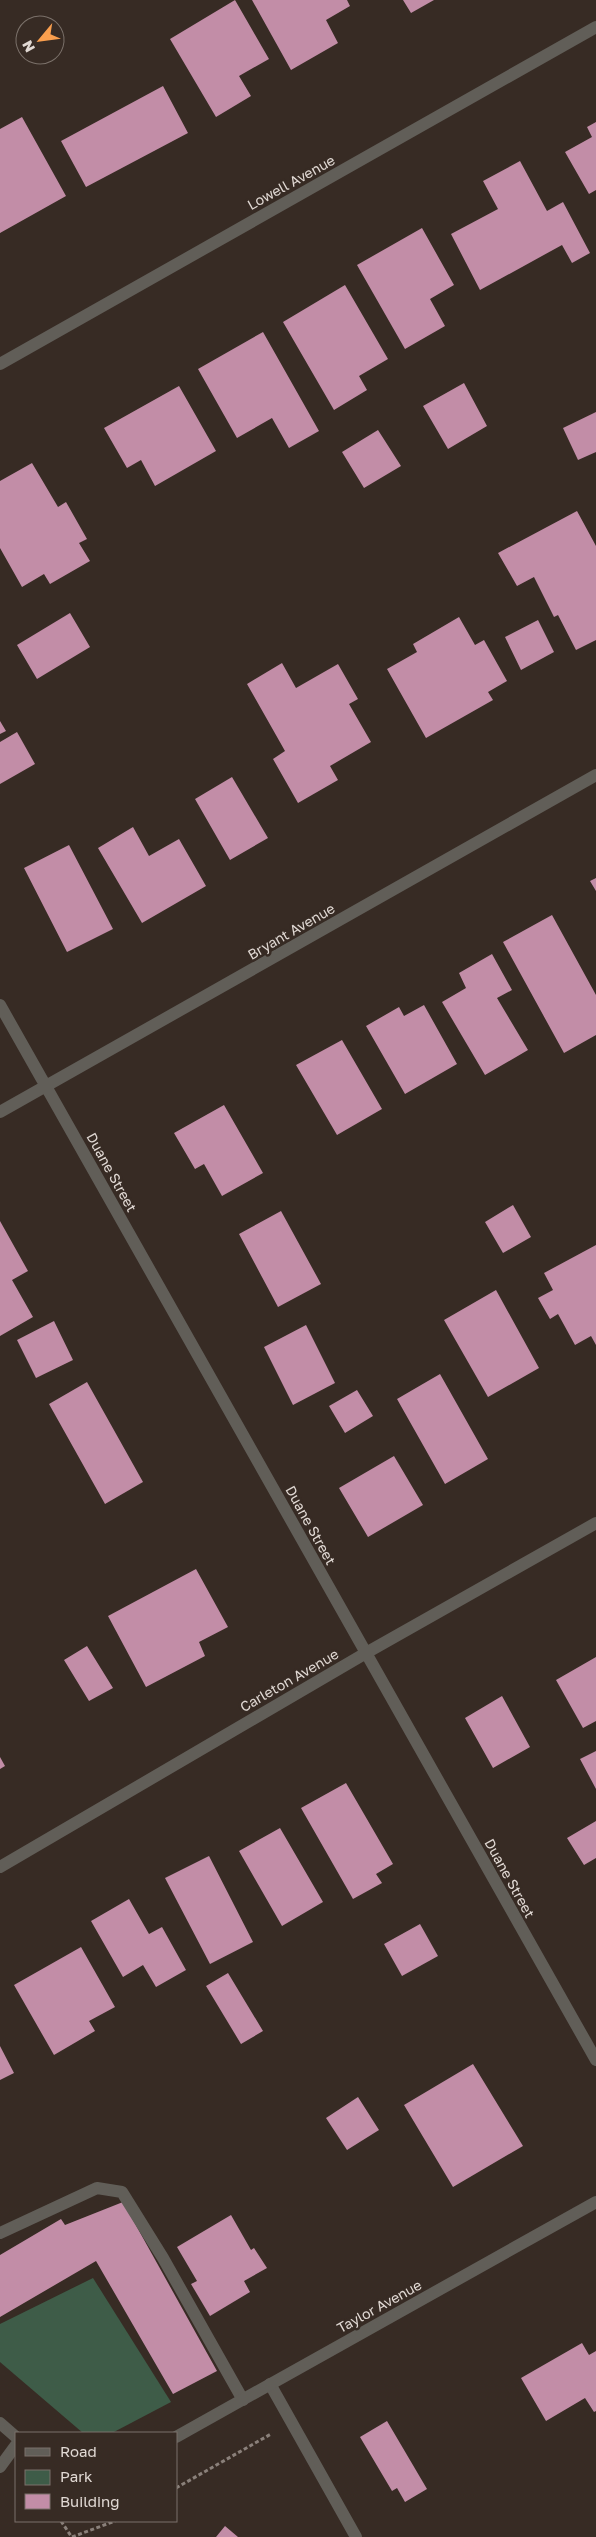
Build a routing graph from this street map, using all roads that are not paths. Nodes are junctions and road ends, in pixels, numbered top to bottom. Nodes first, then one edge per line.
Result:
1 (596, 27) edge
2 (0, 364) edge
3 (596, 775) edge
4 (0, 1005) edge
5 (46, 1086) junction
6 (0, 1112) edge
7 (596, 1523) edge
8 (366, 1653) junction
9 (0, 1867) edge
10 (596, 2060) edge
11 (596, 2202) edge
12 (0, 2233) edge
13 (270, 2384) junction
14 (243, 2400) junction
15 (0, 2423) edge
16 (178, 2436) edge
17 (15, 2437) edge
18 (15, 2446) edge
19 (0, 2467) edge
20 (356, 2537) edge

1 - 2 street, Lowell Avenue
3 - 5 street, Bryant Avenue
4 - 5 street, Duane Street
5 - 6 street, Bryant Avenue
5 - 8 street, Duane Street
7 - 8 street, Carleton Avenue
8 - 9 street, Carleton Avenue
8 - 10 street, Duane Street
11 - 13 street, Taylor Avenue
12 - 14 street
13 - 14 street, Taylor Avenue
13 - 20 street
14 - 16 street, Taylor Avenue
15 - 17 street
18 - 19 street

